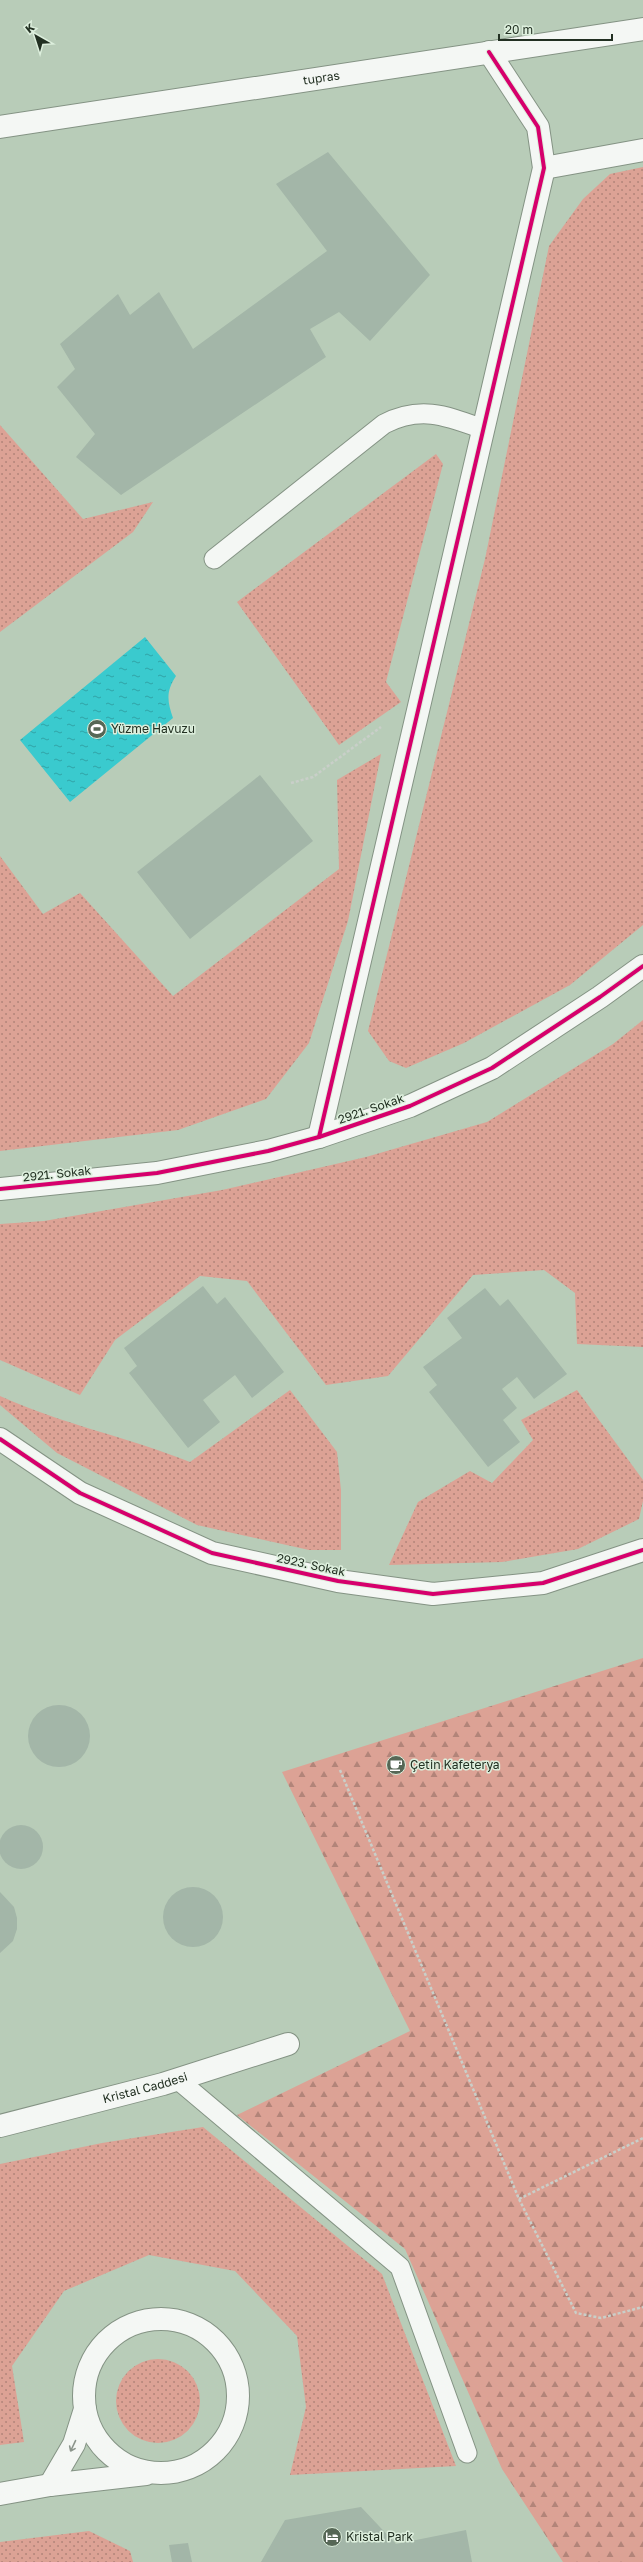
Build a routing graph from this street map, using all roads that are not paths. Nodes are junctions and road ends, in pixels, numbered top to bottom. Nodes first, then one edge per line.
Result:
1 (643, 29) edge
2 (489, 52) junction
3 (0, 127) edge
4 (643, 150) edge
5 (544, 168) junction
6 (483, 429) junction
7 (214, 560) dead end
8 (643, 966) edge
9 (319, 1138) junction
10 (0, 1190) edge
11 (0, 1439) edge
12 (643, 1550) edge
13 (288, 2044) dead end
14 (177, 2079) junction
15 (0, 2126) edge
16 (85, 2408) junction
17 (467, 2453) dead end
18 (157, 2473) junction
19 (50, 2485) junction
20 (0, 2494) edge

1 - 2 street, tupras
2 - 3 street, tupras
2 - 5 street
4 - 5 street
5 - 6 street
6 - 7 lane
6 - 9 street
8 - 9 street, 2921. Sokak
9 - 10 street, 2921. Sokak
11 - 12 street, 2923. Sokak
13 - 14 street, Kristal Caddesi
14 - 15 street, Kristal Caddesi
14 - 17 lane
16 - 18 street
16 - 18 street
16 -> 19 street
18 - 19 street
19 - 20 street

